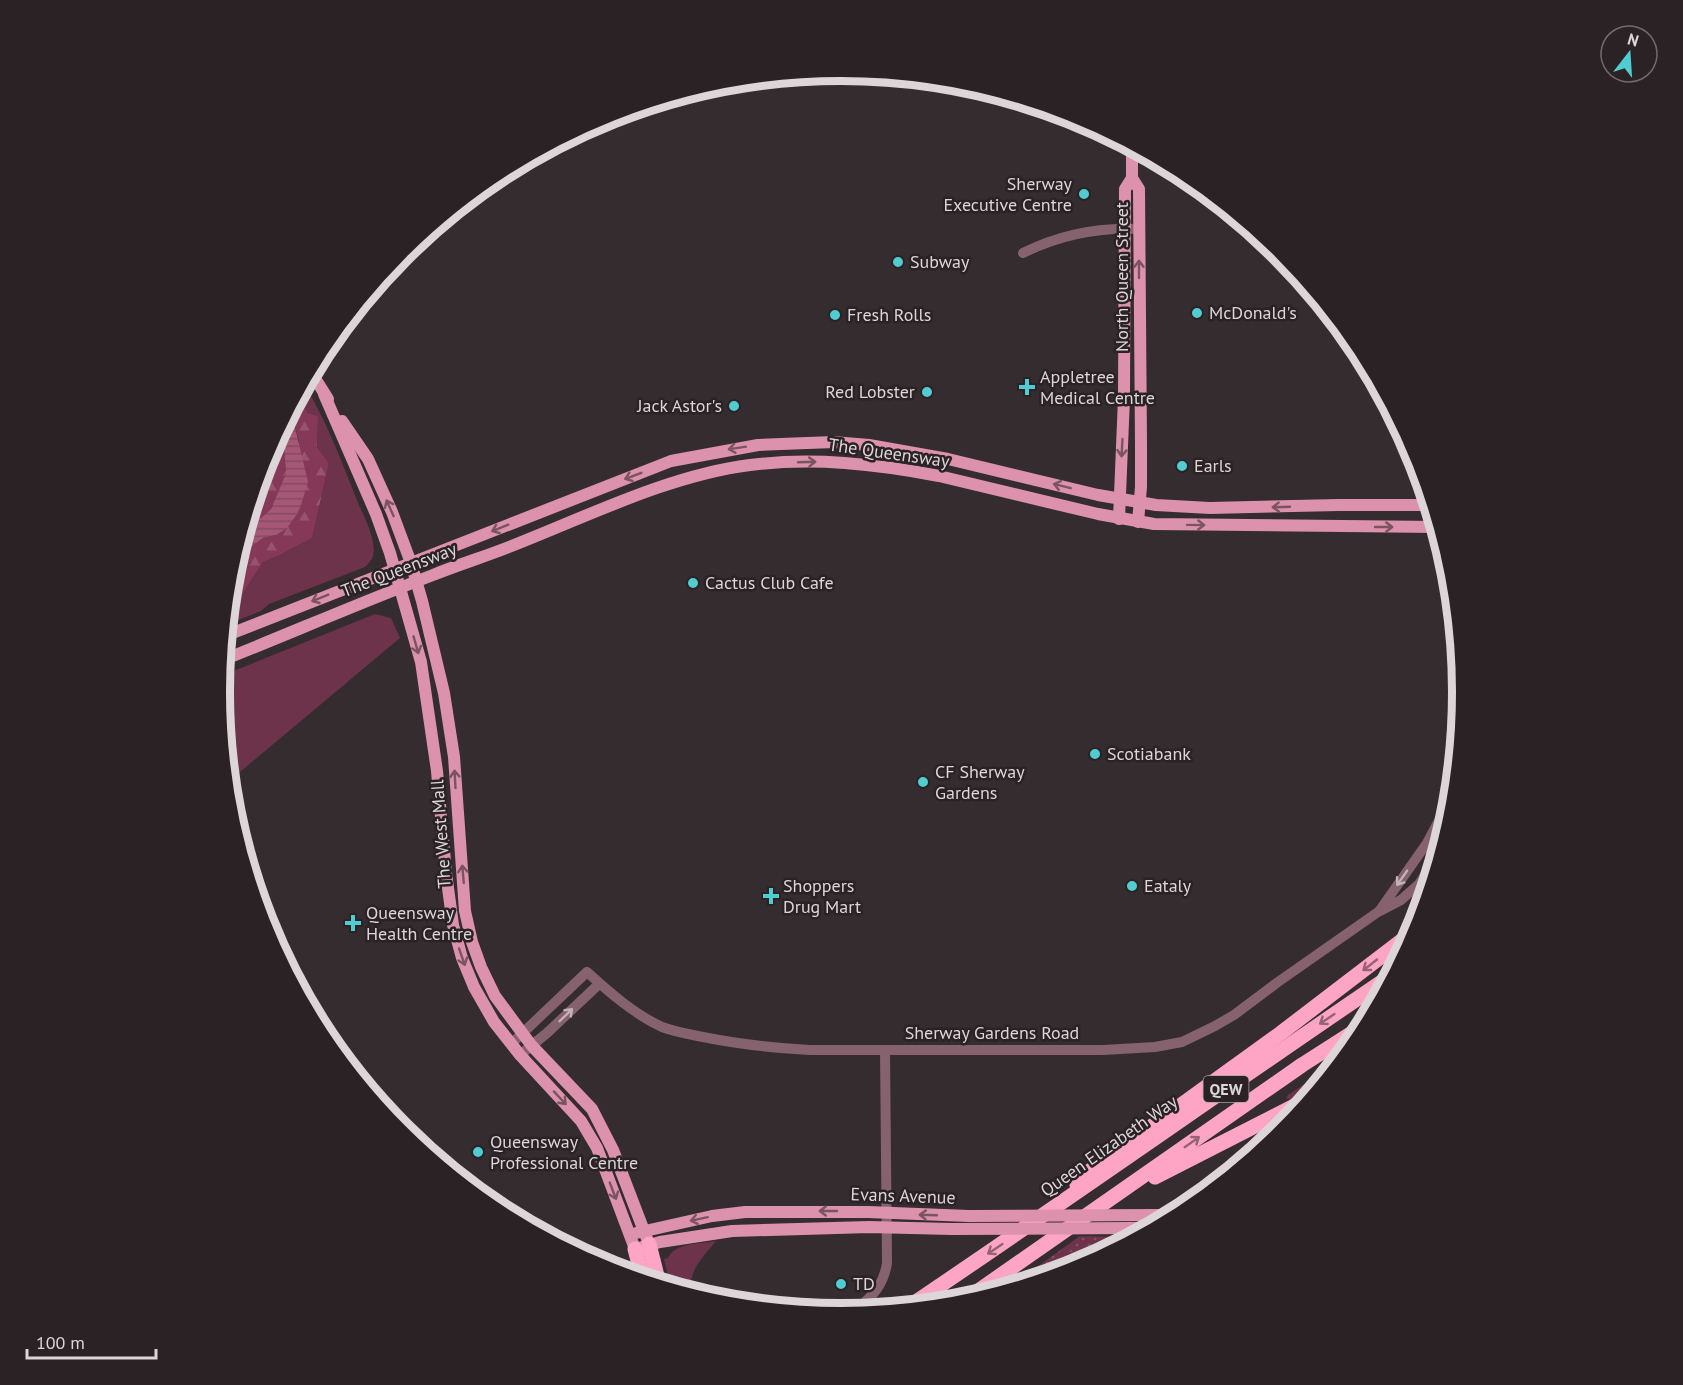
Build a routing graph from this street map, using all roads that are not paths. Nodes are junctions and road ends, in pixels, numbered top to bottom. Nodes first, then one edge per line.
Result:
1 (1132, 155) edge
2 (1132, 178) junction
3 (1125, 228) junction
4 (1139, 229) junction
5 (1023, 253) dead end
6 (316, 380) edge
7 (324, 394) junction
8 (968, 464) junction
9 (939, 476) junction
10 (1119, 499) junction
11 (1140, 502) junction
12 (1424, 505) edge
13 (1119, 519) junction
14 (1138, 522) junction
15 (1430, 527) edge
16 (411, 563) junction
17 (394, 569) junction
18 (417, 581) junction
19 (399, 588) junction
20 (233, 633) edge
21 (231, 657) edge
22 (1439, 820) edge
23 (1425, 875) edge
24 (1378, 912) junction
25 (1399, 943) edge
26 (599, 984) junction
27 (1379, 984) edge
28 (523, 1034) junction
29 (1347, 1036) edge
30 (511, 1044) junction
31 (532, 1046) junction
32 (885, 1050) junction
33 (520, 1055) junction
34 (1288, 1110) edge
35 (1110, 1200) junction
36 (1061, 1204) junction
37 (886, 1213) junction
38 (1149, 1221) edge
39 (1139, 1226) edge
40 (887, 1228) junction
41 (643, 1242) junction
42 (643, 1271) edge
43 (656, 1275) edge
44 (985, 1286) edge
45 (920, 1299) edge
46 (863, 1303) edge

1 - 2 main road, North Queen Street
2 - 3 main road, North Queen Street
2 - 4 main road, North Queen Street
3 - 4 street
3 - 5 street
3 -> 10 main road, North Queen Street
11 -> 4 main road, North Queen Street
6 - 7 main road, The West Mall
16 -> 7 main road, The West Mall
7 - 17 main road, The West Mall
8 - 9 main road
10 -> 8 main road, The Queensway
8 -> 16 main road, The Queensway
9 - 13 main road, The Queensway
18 -> 9 main road, The Queensway
10 - 11 main road, The Queensway
10 - 13 main road, North Queen Street
12 -> 11 main road, The Queensway
11 - 14 main road, North Queen Street
13 - 14 main road, The Queensway
14 -> 15 main road, The Queensway
16 - 17 main road, The Queensway
16 - 18 main road, The West Mall
17 - 19 main road, The West Mall
17 -> 20 main road, The Queensway
18 - 19 main road, The Queensway
28 -> 18 main road, The West Mall
19 - 21 main road, The Queensway
19 -> 30 main road, The West Mall
22 -> 24 street, Sherway Gardens Road
23 - 24 street, Sherway Gardens Road
24 - 32 street, Sherway Gardens Road
25 -> 36 highway
26 - 28 street, Sherway Gardens Road
31 -> 26 street
26 - 32 street, Sherway Gardens Road
27 -> 36 highway, Queen Elizabeth Way / QEW
28 - 30 street
28 - 31 main road, The West Mall
35 -> 29 highway
30 - 33 main road, The West Mall
31 - 33 street
31 - 41 main road, The West Mall
32 - 37 street
33 -> 41 main road, The West Mall
34 - 35 highway
35 - 44 highway
36 -> 45 highway, Queen Elizabeth Way / QEW
38 -> 37 main road, Evans Avenue, bridge
37 - 40 street
37 -> 41 main road, Evans Avenue
39 - 40 main road, Evans Avenue, bridge
40 - 41 main road, Evans Avenue
40 - 46 street
41 - 42 highway
41 - 43 highway

